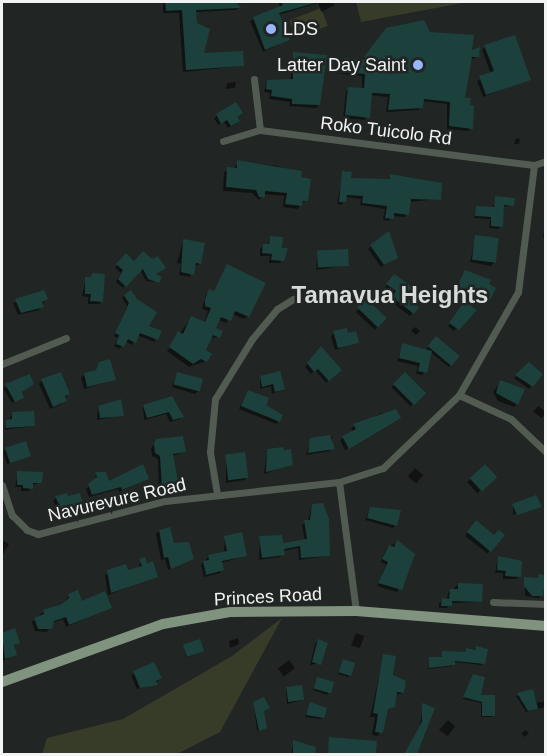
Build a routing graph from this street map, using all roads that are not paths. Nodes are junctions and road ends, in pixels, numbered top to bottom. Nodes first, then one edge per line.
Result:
1 (254, 79) dead end
2 (260, 130) junction
3 (223, 141) dead end
4 (546, 161) edge
5 (534, 165) junction
6 (293, 300) dead end
7 (66, 338) dead end
8 (2, 364) edge
9 (459, 395) junction
10 (546, 452) edge
11 (339, 482) junction
12 (2, 485) edge
13 (217, 494) junction
14 (493, 602) dead end
15 (546, 604) edge
16 (356, 611) junction
17 (546, 626) edge
18 (2, 682) edge

1 - 2 street
2 - 3 street, Roko Tuicolo Rd
2 - 5 street, Roko Tuicolo Rd
4 - 5 street, Roko Tuicolo Rd
5 - 9 street, Navurevure Road
6 - 13 street
7 - 8 street
9 - 10 street
9 - 11 street, Navurevure Road
11 - 13 street, Navurevure Road
11 - 16 street
12 - 13 street, Navurevure Road
14 - 15 street
16 - 17 main road, Princes Road
16 - 18 main road, Princes Road

